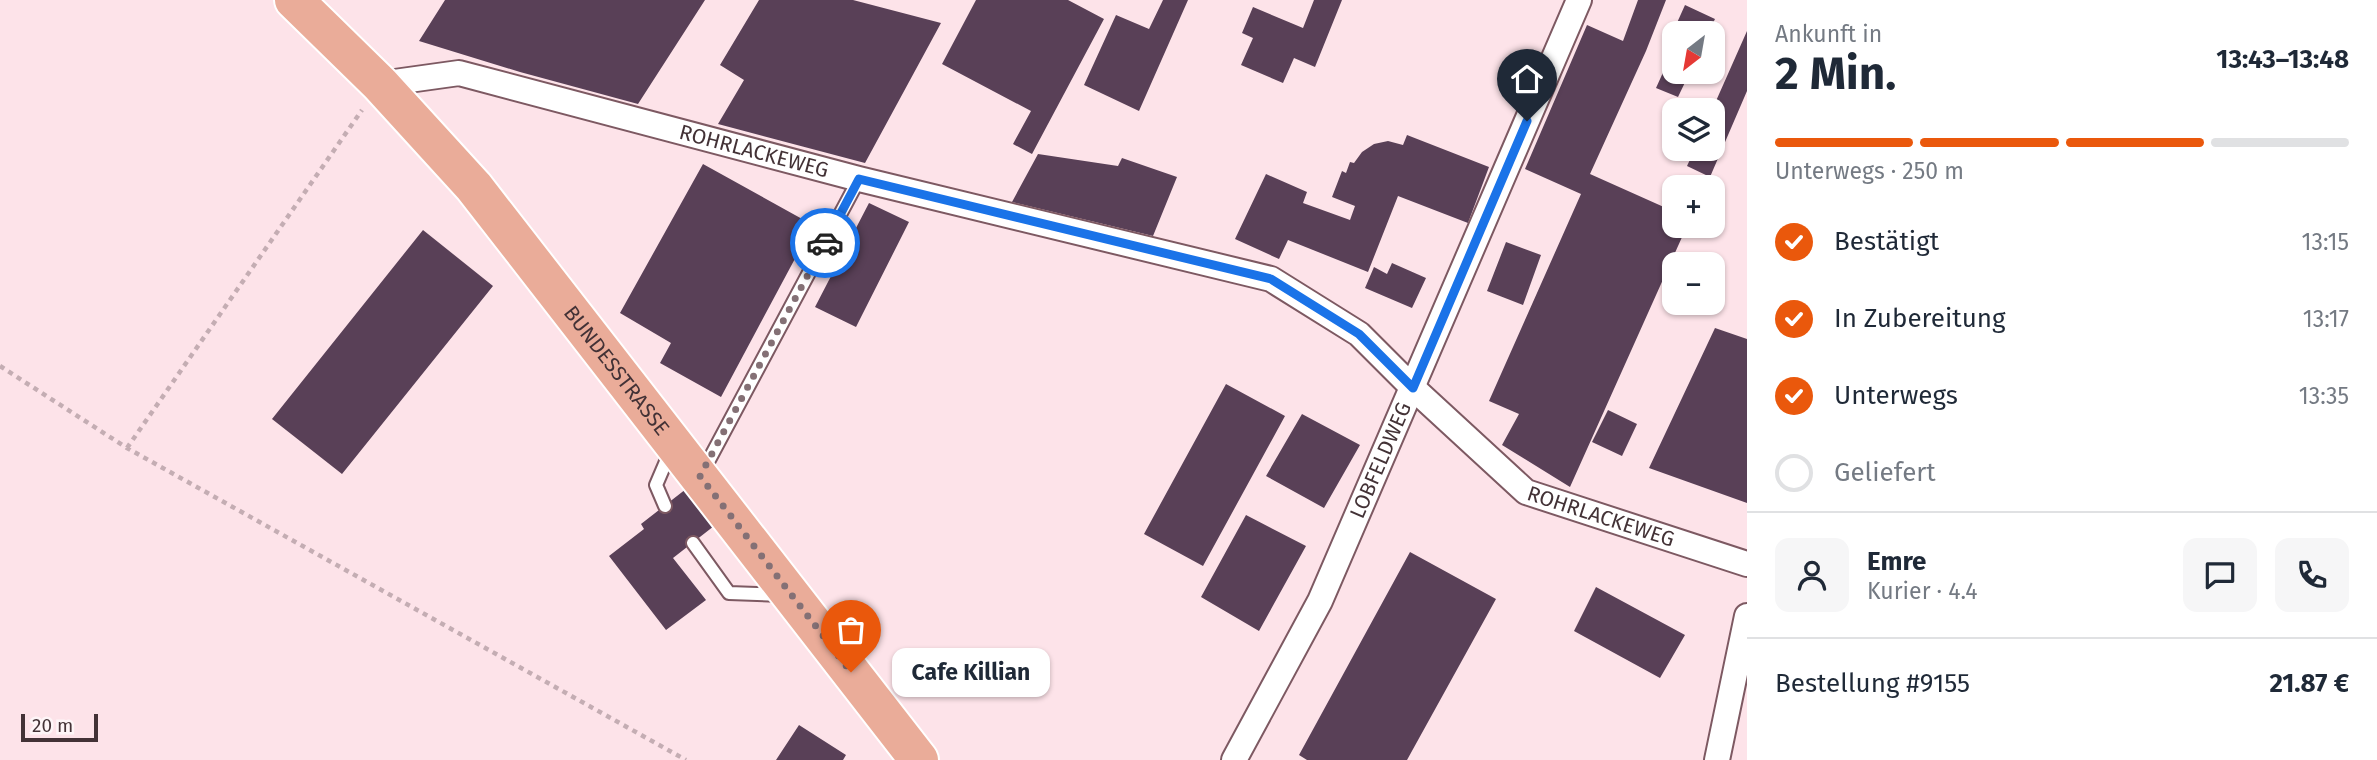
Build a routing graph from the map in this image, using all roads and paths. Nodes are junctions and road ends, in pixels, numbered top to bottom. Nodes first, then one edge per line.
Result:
1 (294, 0) edge
2 (1579, 0) edge
3 (380, 84) junction
4 (859, 179) junction
5 (0, 366) edge
6 (1413, 388) junction
7 (674, 443) junction
8 (127, 448) junction
9 (700, 476) junction
10 (665, 506) dead end
11 (693, 543) dead end
12 (1747, 564) edge
13 (793, 596) junction
14 (1747, 616) edge
15 (686, 760) edge
16 (919, 760) edge
17 (1234, 760) edge
18 (1717, 760) edge

1 - 3 main road, BUNDESSTRASSE
2 - 6 street, LOBFELDWEG
3 - 4 street, ROHRLACKEWEG
3 - 7 main road, BUNDESSTRASSE
3 - 8 path
4 - 6 street, ROHRLACKEWEG
4 - 9 lane
5 - 8 path
6 - 12 street, ROHRLACKEWEG
6 - 17 street, LOBFELDWEG
7 - 9 main road, BUNDESSTRASSE
7 - 10 lane
8 - 15 path
9 - 13 main road, BUNDESSTRASSE
11 - 13 lane
13 - 16 main road, BUNDESSTRASSE
14 - 18 street

